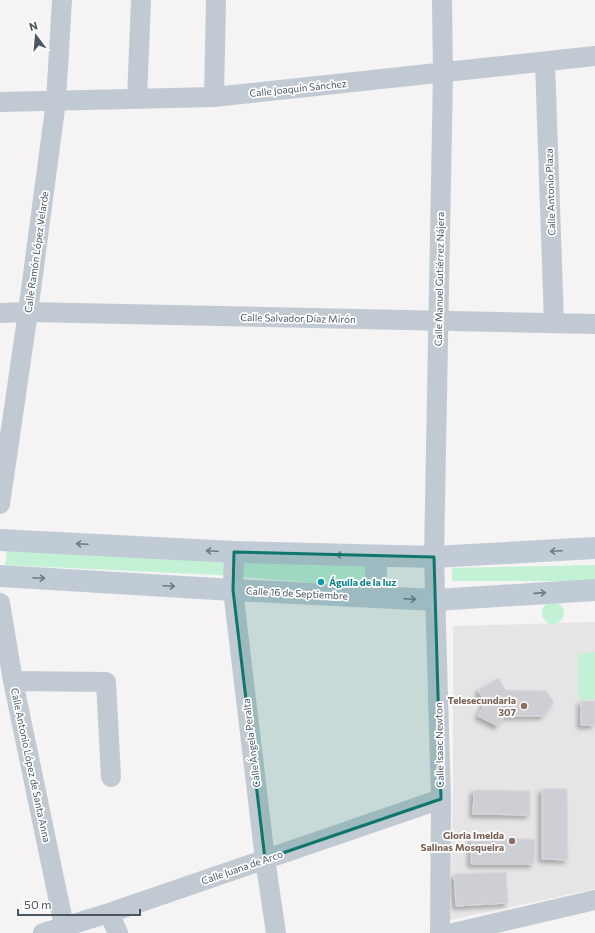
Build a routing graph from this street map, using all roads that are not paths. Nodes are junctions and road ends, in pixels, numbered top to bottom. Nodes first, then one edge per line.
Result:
1 (62, 0) edge
2 (141, 0) edge
3 (216, 0) edge
4 (442, 0) edge
5 (595, 56) edge
6 (545, 62) junction
7 (443, 73) junction
8 (214, 97) junction
9 (137, 99) junction
10 (56, 101) junction
11 (0, 102) edge
12 (28, 312) junction
13 (0, 313) edge
14 (438, 320) junction
15 (554, 323) junction
16 (595, 324) edge
17 (0, 504) edge
18 (0, 540) edge
19 (595, 548) edge
20 (234, 552) junction
21 (376, 556) junction
22 (434, 557) junction
23 (0, 576) edge
24 (233, 590) junction
25 (595, 590) edge
26 (376, 597) junction
27 (435, 600) junction
28 (0, 603) edge
29 (13, 681) junction
30 (111, 777) dead end
31 (441, 799) junction
32 (265, 858) junction
33 (595, 900) edge
34 (109, 913) junction
35 (64, 926) junction
36 (43, 933) edge
37 (118, 933) edge
38 (276, 933) edge
39 (440, 933) edge
40 (453, 933) edge

1 - 10 street, Calle Ramón López Velarde
2 - 9 street
3 - 8 street
4 - 7 street, Calle Manuel Gutiérrez Nájera
5 - 6 street, Calle Joaquín Sánchez
6 - 7 street, Calle Joaquín Sánchez
6 - 15 street, Calle Antonio Plaza
7 - 8 street, Calle Joaquín Sánchez
7 - 14 street, Calle Manuel Gutiérrez Nájera
8 - 9 street, Calle Joaquín Sánchez
9 - 10 street, Calle Joaquín Sánchez
10 - 11 street, Calle Joaquín Sánchez
10 - 12 street, Calle Ramón López Velarde
12 - 13 street, Calle Salvador Díaz Mirón
12 - 14 street, Calle Salvador Díaz Mirón
12 - 17 street, Calle Ramón López Velarde
14 - 15 street, Calle Salvador Díaz Mirón
14 - 22 street, Calle Manuel Gutiérrez Nájera
15 - 16 street, Calle Salvador Díaz Mirón
20 -> 18 street
19 -> 22 street
21 -> 20 street
20 - 24 street, Calle Ángela Peralta
21 - 22 street
21 - 26 street
22 - 27 street, Calle Isaac Newton
23 -> 24 street, Calle 16 de Septiembre
24 - 26 street, Calle 16 de Septiembre
24 - 32 street, Calle Ángela Peralta
27 -> 25 street, Calle 16 de Septiembre
26 -> 27 street, Calle 16 de Septiembre
27 - 31 street, Calle Isaac Newton
28 - 29 street, Calle Antonio López de Santa Anna
29 - 30 street
29 - 35 street, Calle Antonio López de Santa Anna
31 - 32 street, Calle Juana de Arco
31 - 39 street, Calle Isaac Newton
32 - 34 street, Calle Juana de Arco
32 - 38 street, Calle Ángela Peralta
33 - 40 street
34 - 35 street, Calle Juana de Arco
34 - 37 street
35 - 36 street, Calle Juana de Arco

